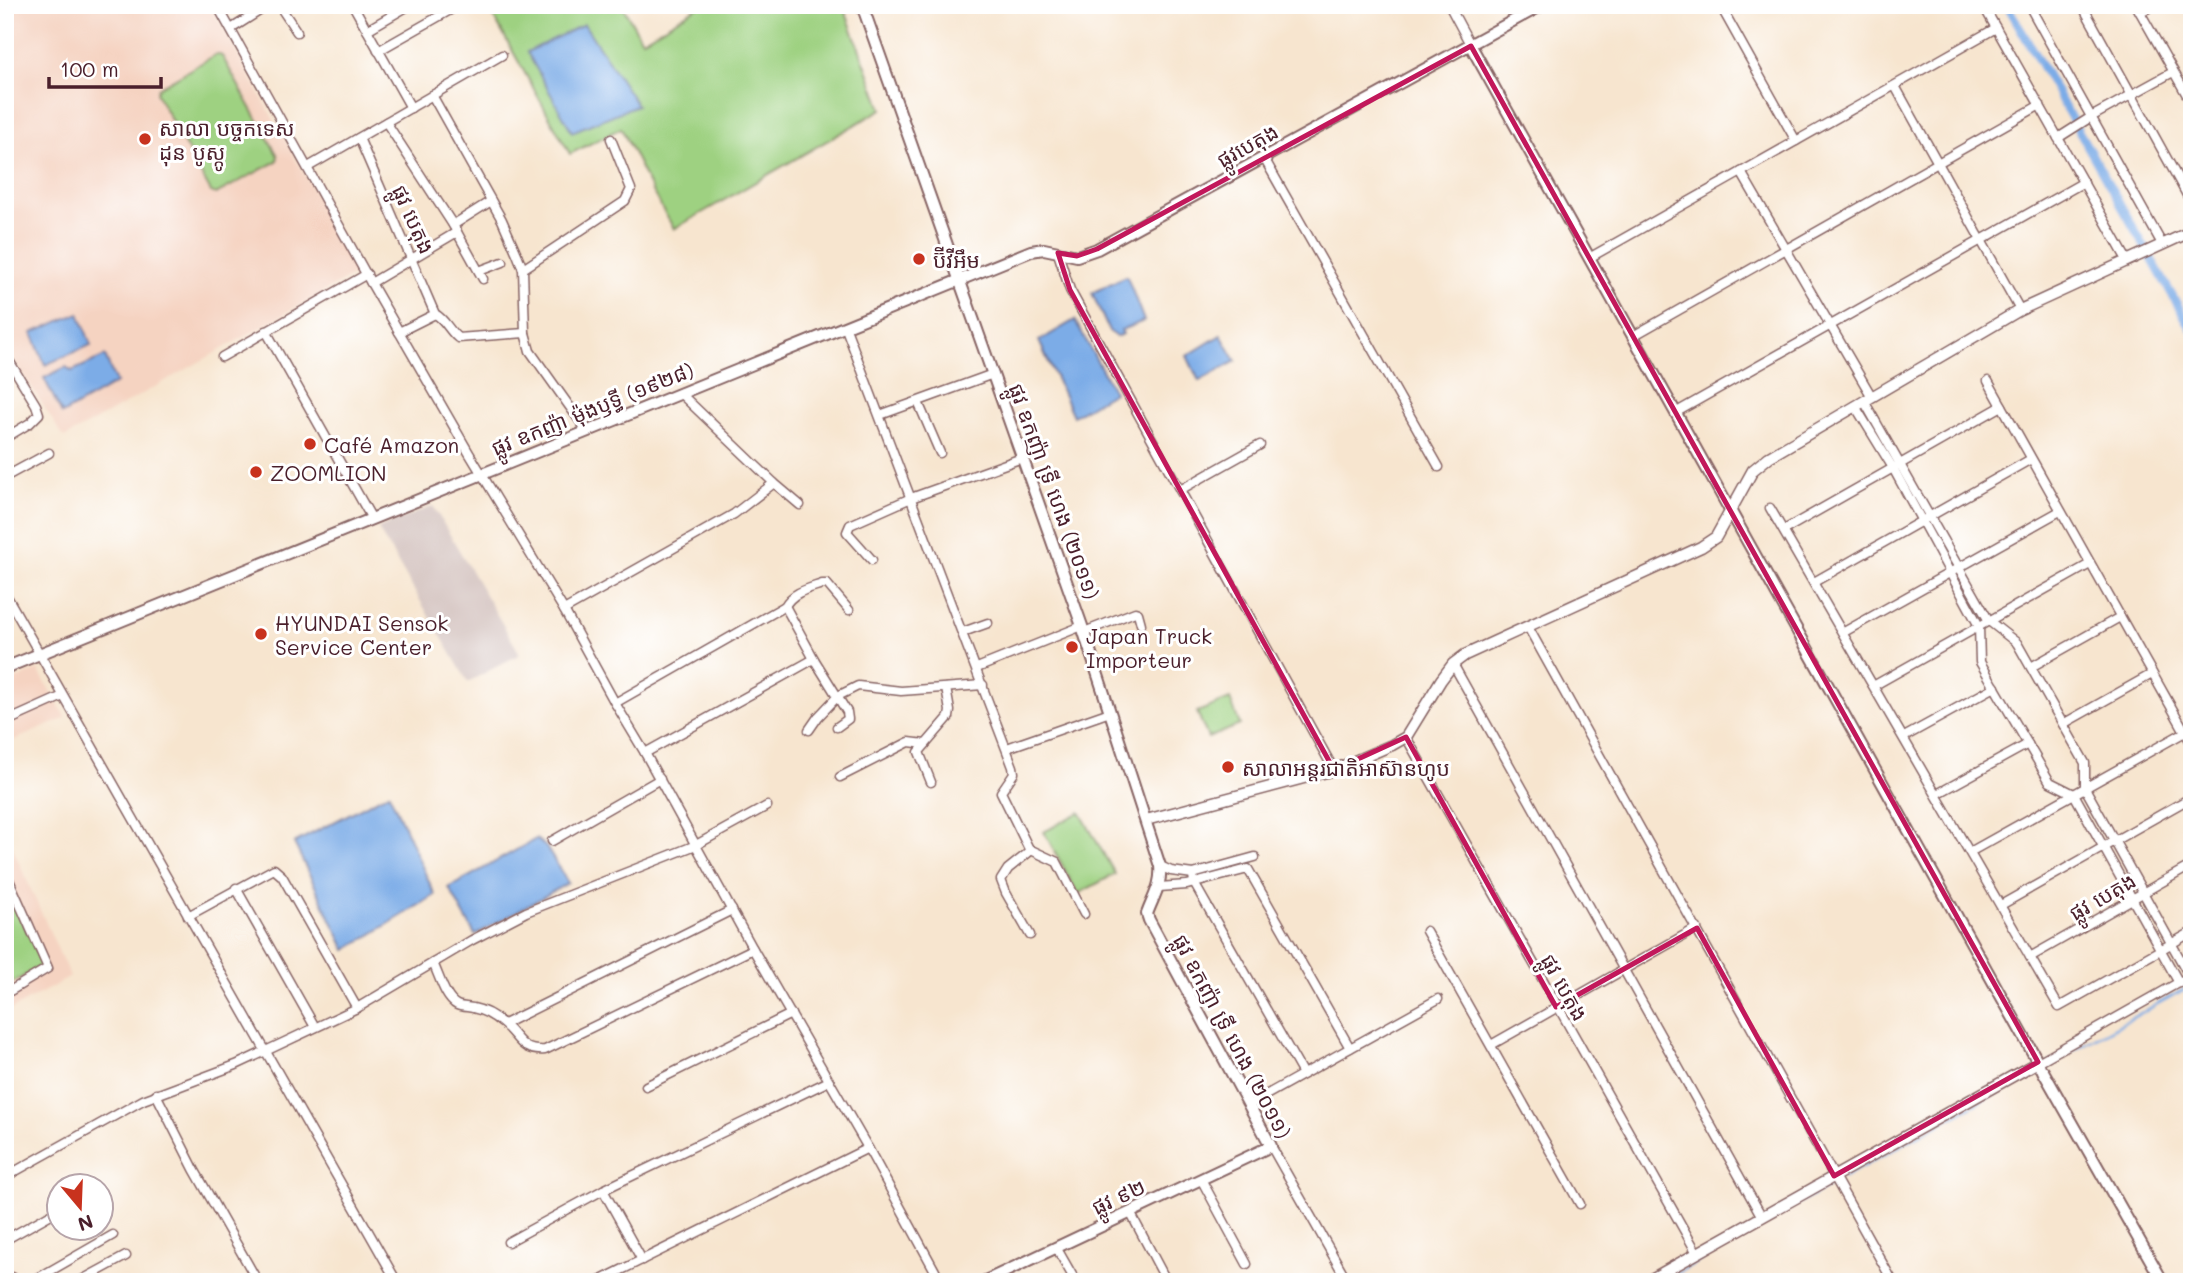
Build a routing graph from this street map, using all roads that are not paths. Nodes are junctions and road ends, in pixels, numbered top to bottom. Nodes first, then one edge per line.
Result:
1 (217, 5) edge
2 (279, 5) edge
3 (353, 5) edge
4 (410, 5) edge
5 (459, 5) edge
6 (862, 5) edge
7 (1448, 5) edge
8 (1542, 5) edge
9 (1720, 5) edge
10 (1983, 5) edge
11 (2037, 5) edge
12 (2081, 5) edge
13 (2155, 5) edge
14 (267, 6) edge
15 (2138, 9) edge
16 (1996, 28) junction
17 (231, 29) junction
18 (367, 30) junction
19 (296, 32) dead end
20 (1471, 46) junction
21 (379, 51) junction
22 (502, 55) dead end
23 (2172, 72) junction
24 (1895, 86) junction
25 (2133, 94) junction
26 (432, 95) junction
27 (2191, 103) edge
28 (2040, 105) junction
29 (411, 108) junction
30 (2091, 117) junction
31 (386, 122) junction
32 (359, 138) junction
33 (2058, 138) junction
34 (611, 139) dead end
35 (1797, 141) junction
36 (1264, 158) junction
37 (1938, 164) junction
38 (308, 167) junction
39 (1741, 172) junction
40 (2084, 182) junction
41 (491, 201) junction
42 (2192, 204) edge
43 (455, 229) junction
44 (2192, 231) edge
45 (1981, 241) junction
46 (2162, 244) junction
47 (1786, 250) junction
48 (1058, 253) junction
49 (1589, 258) junction
50 (412, 259) junction
51 (2127, 260) junction
52 (503, 262) dead end
53 (523, 269) junction
54 (369, 279) junction
55 (960, 279) junction
56 (2020, 310) junction
57 (435, 314) junction
58 (1830, 325) junction
59 (845, 326) junction
60 (266, 331) junction
61 (400, 332) junction
62 (525, 333) junction
63 (1633, 336) junction
64 (222, 357) dead end
65 (6, 358) edge
66 (993, 374) junction
67 (1988, 381) dead end
68 (681, 393) junction
69 (1864, 401) junction
70 (918, 402) junction
71 (2002, 406) junction
72 (1675, 413) junction
73 (880, 415) junction
74 (587, 431) junction
75 (5, 438) edge
76 (1260, 445) dead end
77 (48, 453) dead end
78 (940, 453) dead end
79 (1022, 458) junction
80 (2031, 459) junction
81 (1896, 466) junction
82 (1439, 467) dead end
83 (482, 474) junction
84 (5, 477) edge
85 (774, 483) junction
86 (1180, 490) junction
87 (911, 498) junction
88 (800, 505) dead end
89 (1770, 508) dead end
90 (1730, 511) junction
91 (2060, 511) junction
92 (1925, 518) junction
93 (372, 519) junction
94 (1784, 530) junction
95 (872, 560) dead end
96 (2090, 564) junction
97 (1953, 570) junction
98 (1814, 582) junction
99 (5, 593) edge
100 (785, 606) junction
101 (564, 610) junction
102 (849, 610) dead end
103 (2120, 617) junction
104 (1989, 621) junction
105 (988, 623) dead end
106 (1141, 624) dead end
107 (1528, 626) junction
108 (1979, 626) junction
109 (1083, 629) junction
110 (963, 632) junction
111 (1844, 632) junction
112 (39, 654) junction
113 (814, 659) junction
114 (1454, 664) junction
115 (2031, 667) junction
116 (5, 668) edge
117 (976, 668) junction
118 (2152, 674) junction
119 (983, 685) junction
120 (1875, 685) junction
121 (1995, 687) junction
122 (946, 688) junction
123 (63, 696) junction
124 (838, 696) junction
125 (615, 703) junction
126 (1110, 712) junction
127 (5, 722) edge
128 (2063, 724) junction
129 (837, 727) dead end
130 (809, 730) dead end
131 (2185, 733) junction
132 (1406, 737) junction
133 (1904, 737) junction
134 (925, 744) junction
135 (2028, 744) junction
136 (2192, 744) edge
137 (1007, 748) junction
138 (645, 753) junction
139 (1334, 770) junction
140 (840, 777) dead end
141 (660, 779) junction
142 (931, 782) dead end
143 (2085, 788) junction
144 (1937, 794) junction
145 (2074, 794) junction
146 (2192, 797) edge
147 (767, 806) dead end
148 (1146, 820) junction
149 (552, 841) dead end
150 (2114, 841) junction
151 (696, 845) junction
152 (2104, 847) junction
153 (1029, 849) junction
154 (1970, 852) junction
155 (1255, 857) dead end
156 (2192, 864) edge
157 (1160, 866) junction
158 (5, 871) edge
159 (1194, 878) junction
160 (1159, 887) junction
161 (236, 888) junction
162 (2143, 892) junction
163 (2132, 899) junction
164 (2001, 905) junction
165 (732, 909) junction
166 (1084, 914) dead end
167 (188, 916) junction
168 (1697, 928) junction
169 (1426, 931) dead end
170 (2192, 932) edge
171 (1030, 935) dead end
172 (2171, 944) junction
173 (753, 949) junction
174 (2160, 950) junction
175 (2031, 957) junction
176 (433, 963) junction
177 (1624, 969) junction
178 (2191, 976) edge
179 (2179, 983) junction
180 (5, 994) edge
181 (1438, 999) dead end
182 (1556, 1007) junction
183 (357, 1008) junction
184 (791, 1014) junction
185 (504, 1024) junction
186 (315, 1027) junction
187 (1491, 1045) junction
188 (1350, 1048) junction
189 (265, 1051) junction
190 (2040, 1066) junction
191 (1303, 1074) junction
192 (829, 1081) junction
193 (646, 1086) dead end
194 (156, 1094) junction
195 (1248, 1105) junction
196 (1271, 1146) junction
197 (868, 1148) junction
198 (1834, 1176) junction
199 (5, 1177) edge
200 (1201, 1179) junction
201 (603, 1190) junction
202 (1580, 1204) dead end
203 (1130, 1212) junction
204 (46, 1217) edge
205 (1762, 1217) junction
206 (5, 1240) edge
207 (101, 1242) edge
208 (509, 1242) dead end
209 (1056, 1247) junction
210 (1697, 1254) junction
211 (126, 1256) dead end
212 (642, 1260) junction
213 (1247, 1264) dead end
214 (5, 1278) edge
215 (1346, 1278) edge
216 (19, 1282) edge
217 (31, 1282) edge
218 (78, 1282) edge
219 (258, 1282) edge
220 (397, 1282) edge
221 (597, 1282) edge
222 (941, 1282) edge
223 (983, 1282) edge
224 (1076, 1282) edge
225 (1167, 1282) edge
226 (1331, 1282) edge
227 (1646, 1282) edge
228 (1893, 1282) edge
229 (2163, 1282) edge

1 - 17 street
2 - 19 street
3 - 18 street
4 - 18 street
5 - 21 street
6 - 55 main road, ផ្លូវ ឧកញ៉ា ទ្រី ហេង (២០១១)
7 - 20 street
8 - 20 main road, ផ្លូវបេតុង
9 - 35 street
10 - 16 street
11 - 30 street
12 - 25 street
13 - 15 street
14 - 17 street
15 - 23 street
16 - 24 street
16 - 28 street
17 - 38 street
18 - 21 street
20 - 36 main road, ផ្លូវបេតុង
20 - 49 main road
21 - 29 street
22 - 26 street
23 - 25 street
23 - 27 street
24 - 35 street
24 - 37 street
25 - 30 street
25 - 42 street
26 - 29 street
26 - 41 street
28 - 33 street
28 - 37 street
29 - 31 street
30 - 33 street
30 - 46 street
31 - 32 street
31 - 43 street
32 - 38 street
32 - 50 street, ផ្លូវ បេតុង
33 - 40 street
34 - 53 street
35 - 39 street
36 - 48 main road, ផ្លូវបេតុង
36 - 82 street
37 - 45 street
37 - 47 street
38 - 54 street
39 - 47 street
39 - 49 street
40 - 45 street
40 - 51 street
41 - 43 street
41 - 53 street
43 - 50 street
43 - 52 street
44 - 46 street
45 - 56 street
45 - 58 street
46 - 51 street
47 - 58 street
47 - 63 street
48 - 55 main road, ផ្លូវបេតុង
48 - 86 street
49 - 63 main road
50 - 54 street
50 - 57 street, ផ្លូវ បេតុង
51 - 56 street
53 - 62 street
54 - 60 street
54 - 61 street
55 - 59 main road, ផ្លូវ ឧកញ៉ា ម៉ុងឫទ្ធី (១៩២៨)
55 - 66 main road, ផ្លូវ ឧកញ៉ា ទ្រី ហេង (២០១១)
56 - 69 street
57 - 61 street
57 - 62 street
58 - 69 street
58 - 72 street
59 - 68 main road, ផ្លូវ ឧកញ៉ា ម៉ុងឫទ្ធី (១៩២៨)
59 - 73 street
60 - 64 street
60 - 93 street
61 - 83 street
62 - 74 street
63 - 72 main road
65 - 75 street
66 - 70 street
66 - 79 main road, ផ្លូវ ឧកញ៉ា ទ្រី ហេង (២០១១)
67 - 71 street
68 - 74 main road, ផ្លូវ ឧកញ៉ា ម៉ុងឫទ្ធី (១៩២៨)
68 - 85 street
69 - 81 street
69 - 90 street
70 - 73 street
70 - 78 street
71 - 80 street
71 - 81 street
72 - 90 main road
73 - 87 street
74 - 83 main road, ផ្លូវ ឧកញ៉ា ម៉ុងឫទ្ធី (១៩២៨)
76 - 86 street
77 - 84 street
79 - 87 street
79 - 109 main road, ផ្លូវ ឧកញ៉ា ទ្រី ហេង (២០១១)
80 - 91 street
80 - 92 street
81 - 92 street
81 - 94 street
83 - 93 main road, ផ្លូវ ឧកញ៉ា ម៉ុងឫទ្ធី (១៩២៨)
83 - 101 street
85 - 88 street
85 - 101 street
86 - 139 street
87 - 95 street
87 - 110 street
89 - 94 street
90 - 107 street
90 - 190 main road
91 - 96 street
91 - 97 street
92 - 97 street
92 - 98 street
93 - 112 main road, ផ្លូវ ឧកញ៉ា ម៉ុងឫទ្ធី (១៩២៨)
94 - 98 street
96 - 103 street
96 - 104 street
97 - 104 street
97 - 108 street
97 - 111 street
98 - 111 street
99 - 112 street
100 - 102 street
100 - 113 street
100 - 125 street
101 - 125 street
103 - 115 street
103 - 118 street
104 - 108 street
104 - 115 street
105 - 110 street
106 - 109 street
107 - 114 street
107 - 168 street
108 - 120 street
108 - 121 street
109 - 117 street
109 - 126 main road, ផ្លូវ ឧកញ៉ា ទ្រី ហេង (២០១១)
110 - 117 street
111 - 120 street
112 - 116 main road, ផ្លូវ ឧកញ៉ា ម៉ុងឫទ្ធី (១៩២៨)
112 - 123 street
113 - 124 street
113 - 138 street
114 - 132 street
114 - 177 street
115 - 128 street
117 - 119 street
118 - 128 street
118 - 131 street
119 - 122 street
119 - 137 street
120 - 133 street
121 - 133 street
121 - 135 street
122 - 124 street
122 - 134 street
123 - 127 street
123 - 167 street
124 - 129 street
124 - 130 street
125 - 138 street
126 - 137 street
126 - 148 main road, ផ្លូវ ឧកញ៉ា ទ្រី ហេង (២០១១)
128 - 143 street
131 - 136 street
131 - 143 street
132 - 139 street
132 - 182 street, ផ្លូវ បេតុង
133 - 144 street
134 - 140 street
134 - 142 street
135 - 144 street
135 - 145 street
137 - 153 street
138 - 141 street
139 - 148 street
141 - 149 street
141 - 151 street
143 - 145 street
143 - 150 street
144 - 154 street
145 - 152 street
145 - 154 street
146 - 150 street
147 - 151 street
148 - 157 main road, ផ្លូវ ឧកញ៉ា ទ្រី ហេង (២០១១)
150 - 152 street
150 - 162 street
151 - 165 street
151 - 176 street
152 - 163 street
152 - 164 street
153 - 166 street
153 - 171 street
154 - 164 street
155 - 159 street
156 - 162 street, ផ្លូវ បេតុង
157 - 159 street
157 - 160 main road, ផ្លូវ ឧកញ៉ា ទ្រី ហេង (២០១១)
158 - 180 street
159 - 160 street
159 - 188 street
159 - 191 street
160 - 195 main road, ផ្លូវ ឧកញ៉ា ទ្រី ហេង (២០១១)
161 - 167 street
161 - 183 street
161 - 186 street
162 - 163 street, ផ្លូវ បេតុង
162 - 172 street
163 - 174 street
163 - 175 street, ផ្លូវ បេតុង
164 - 175 street
165 - 173 street
165 - 185 street
167 - 189 street
168 - 177 street
168 - 198 street
169 - 187 street
170 - 172 street
172 - 174 street
172 - 178 street
173 - 184 street
173 - 185 street
174 - 175 street
174 - 179 street
176 - 183 street
176 - 185 street
177 - 182 street
177 - 205 street
178 - 179 street
179 - 190 street
181 - 188 street
182 - 187 street
182 - 210 street, ផ្លូវ បេតុង
183 - 186 street
184 - 192 street
184 - 193 street
186 - 189 street
187 - 202 street
188 - 191 street
189 - 194 street
189 - 220 street
190 - 198 street
190 - 229 main road
191 - 195 street
192 - 197 street
192 - 201 street
194 - 199 street
194 - 219 street
195 - 196 main road, ផ្លូវ ឧកញ៉ា ទ្រី ហេង (២០១១)
196 - 200 main road, ផ្លូវ ៩២
196 - 215 street, ផ្លូវ ឧកញ៉ា ទ្រី ហេង (២០១១)
197 - 212 street
197 - 222 street
198 - 205 street
198 - 228 street
200 - 203 main road, ផ្លូវ ៩២
200 - 213 street
201 - 208 street
201 - 212 street
203 - 209 main road, ផ្លូវ ៩២
203 - 225 street
204 - 206 street
205 - 210 street
207 - 217 street
209 - 223 main road, ផ្លូវ ៩២
209 - 224 street
210 - 227 street
211 - 218 street
212 - 221 street
214 - 216 street
215 - 226 street

